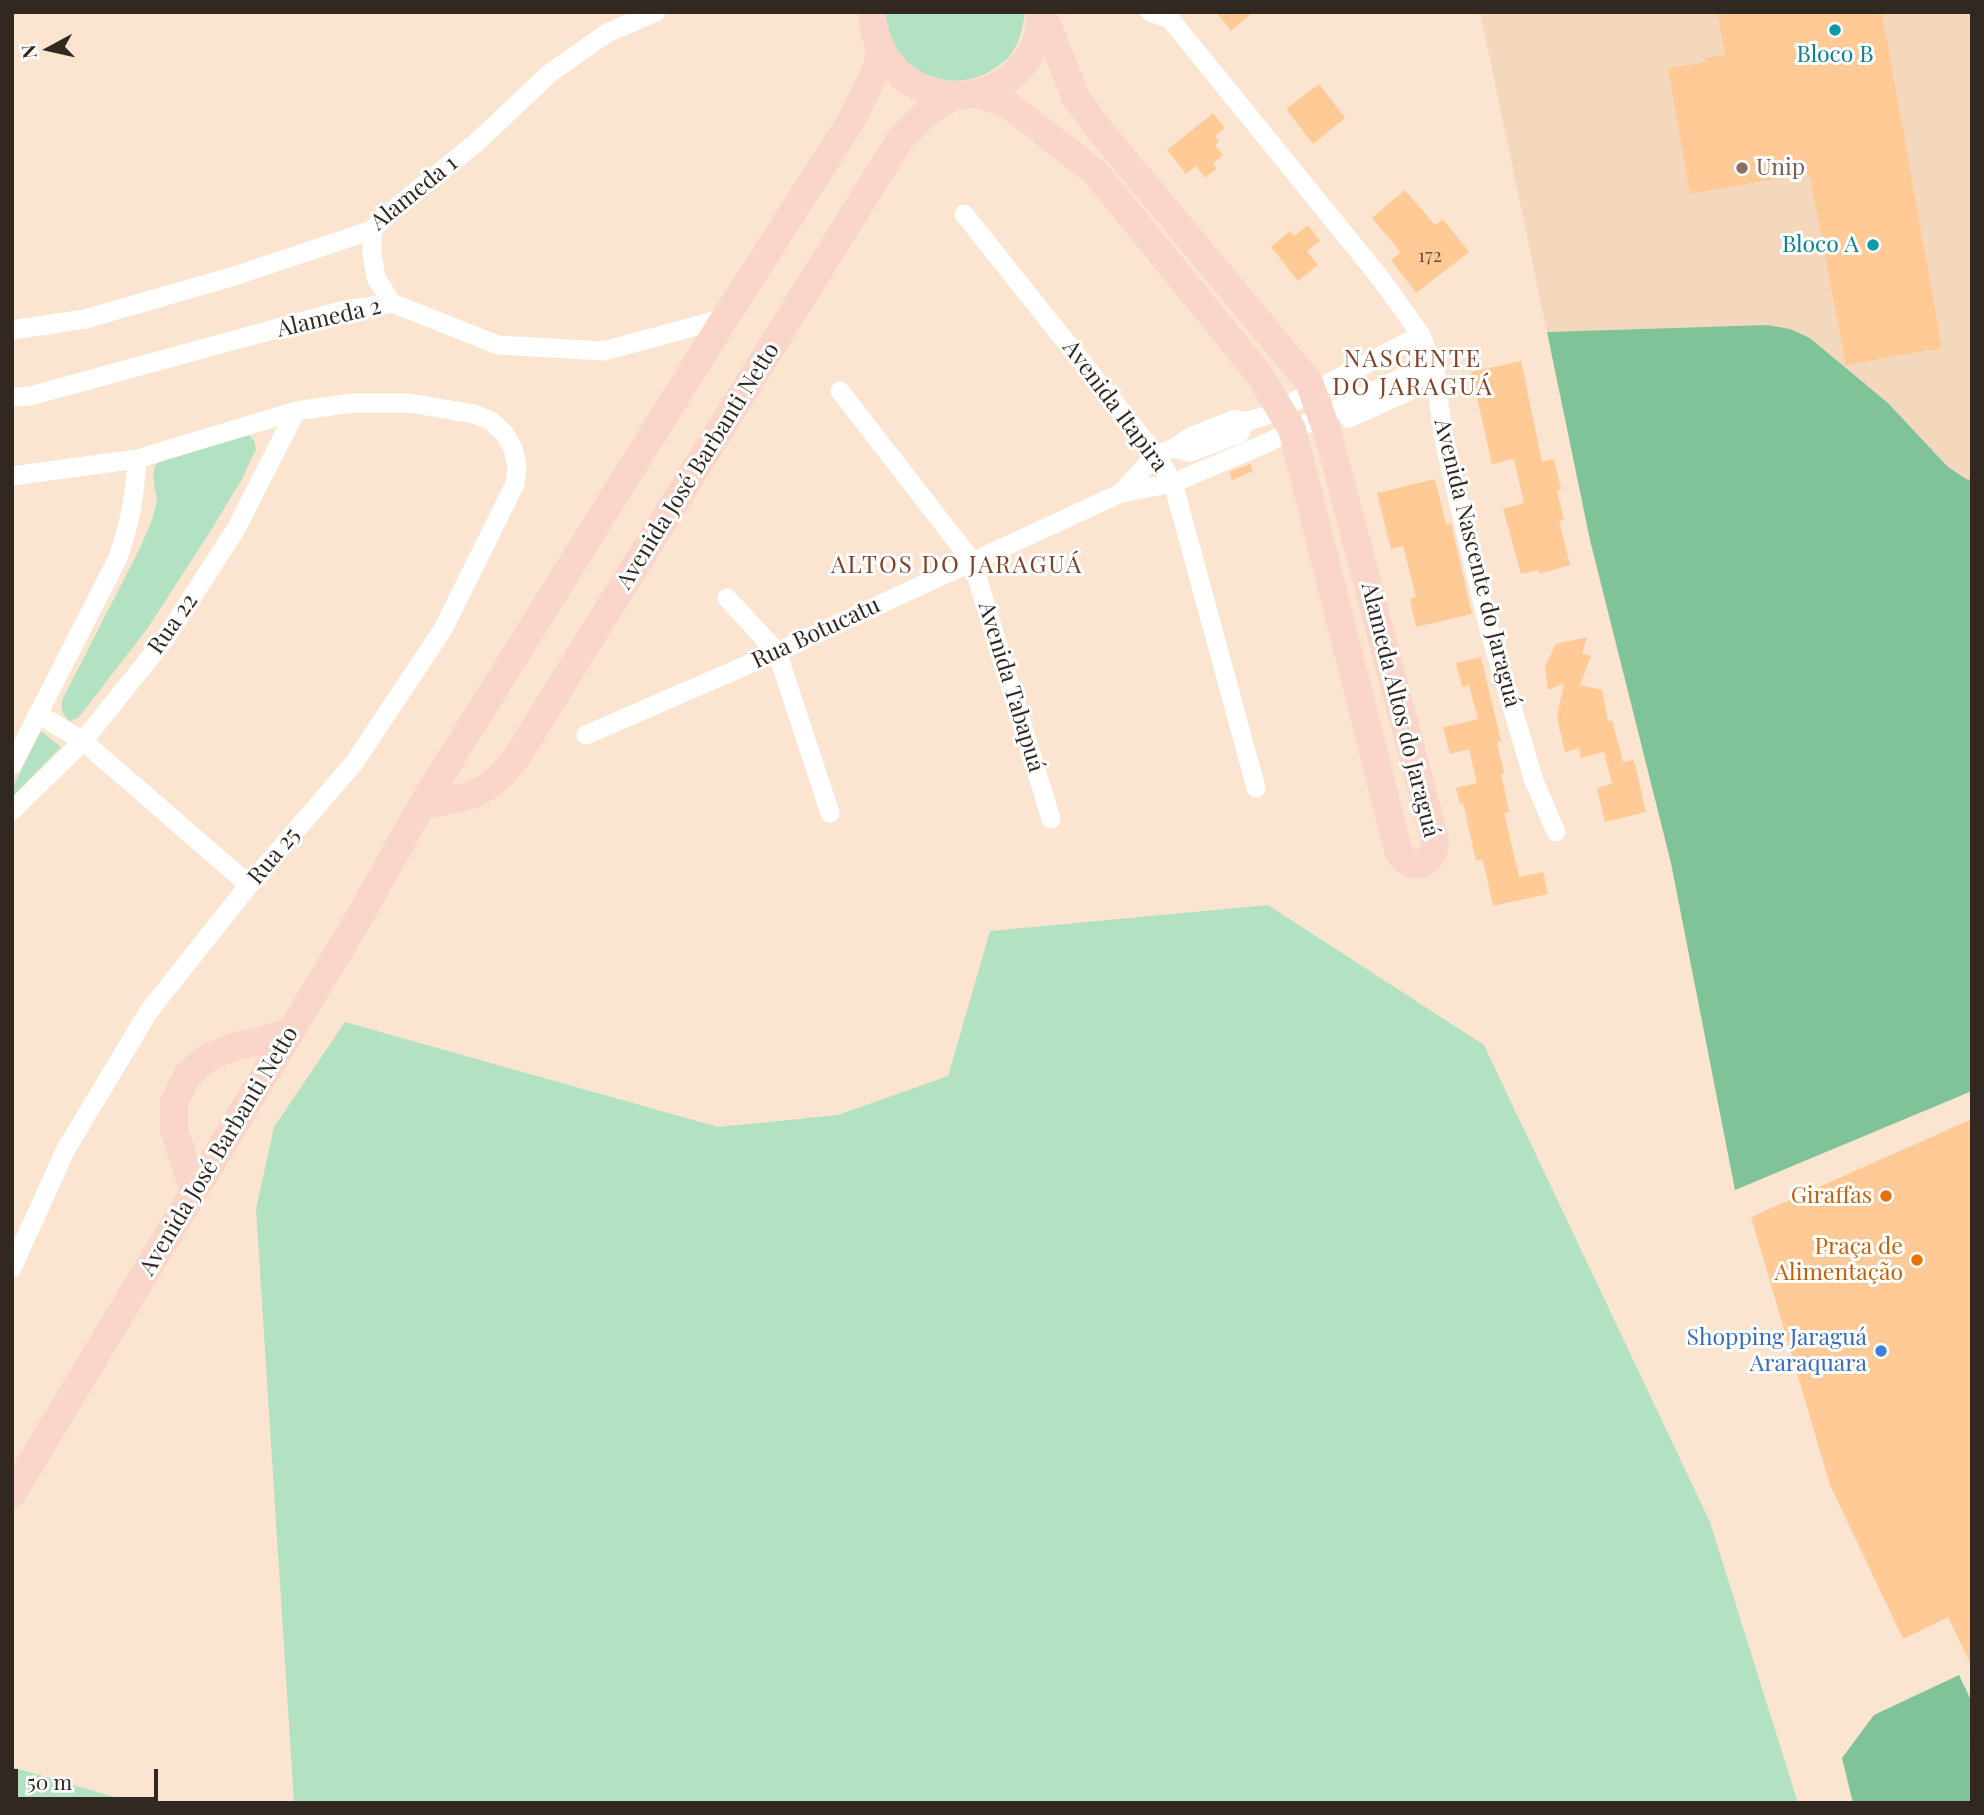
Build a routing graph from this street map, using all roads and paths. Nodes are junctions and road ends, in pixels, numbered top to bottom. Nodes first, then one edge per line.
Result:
1 (656, 12) edge
2 (872, 12) edge
3 (1042, 12) edge
4 (1150, 12) edge
5 (880, 47) junction
6 (966, 95) junction
7 (964, 214) dead end
8 (372, 230) junction
9 (392, 303) junction
10 (725, 318) junction
11 (12, 330) edge
12 (1421, 335) junction
13 (1426, 375) junction
14 (839, 390) dead end
15 (12, 397) edge
16 (1322, 406) junction
17 (296, 411) junction
18 (1286, 419) junction
19 (1165, 451) junction
20 (137, 459) junction
21 (12, 476) edge
22 (1173, 483) junction
23 (1121, 493) junction
24 (972, 561) junction
25 (727, 598) dead end
26 (777, 652) junction
27 (38, 714) junction
28 (586, 735) dead end
29 (83, 741) junction
30 (12, 765) edge
31 (1256, 788) dead end
32 (422, 805) junction
33 (12, 811) edge
34 (830, 813) dead end
35 (1051, 819) dead end
36 (1556, 832) dead end
37 (248, 885) junction
38 (291, 1031) junction
39 (194, 1191) junction
40 (12, 1268) edge
41 (12, 1494) edge

1 - 8 street, Alameda 1
2 - 5 street
3 - 6 street, Avenida José Barbanti Netto
3 - 16 street, Alameda Altos do Jaraguá
4 - 12 street, Avenida Nascente do Jaraguá
5 - 6 street, Alameda Altos do Jaraguá
5 - 10 street, Avenida José Barbanti Netto
6 - 18 street, Alameda Altos do Jaraguá
6 - 32 street, Avenida José Barbanti Netto
7 - 19 street, Avenida Itapira
8 - 9 street
8 - 11 street, Alameda 1
9 - 10 street, Alameda 2
9 - 15 street, Alameda 2
10 - 32 street, Avenida José Barbanti Netto
12 - 13 street, Avenida Nascente do Jaraguá
12 - 16 street
13 - 16 street
13 - 36 street, Avenida Nascente do Jaraguá
14 - 24 street, Avenida Tabapuá
16 - 18 street
16 - 18 street, Alameda Altos do Jaraguá
17 - 20 street
17 - 29 street, Rua 22
17 - 37 street, Rua 25
18 - 19 street, Rua Botucatu
18 - 22 street, Rua Botucatu
19 - 22 street, Avenida Itapira
19 - 23 street, Rua Botucatu
20 - 21 street
20 - 27 street
22 - 23 street, Rua Botucatu
22 - 31 street, Avenida Itapira
23 - 24 street, Rua Botucatu
24 - 26 street, Rua Botucatu
24 - 35 street, Avenida Tabapuá
25 - 26 street
26 - 28 street, Rua Botucatu
26 - 34 street
27 - 29 street
27 - 30 street
29 - 33 street, Rua 22
29 - 37 street
32 - 38 street, Avenida José Barbanti Netto
37 - 40 street, Rua 25
38 - 39 street, Avenida José Barbanti Netto
38 - 39 street
39 - 41 street, Avenida José Barbanti Netto

